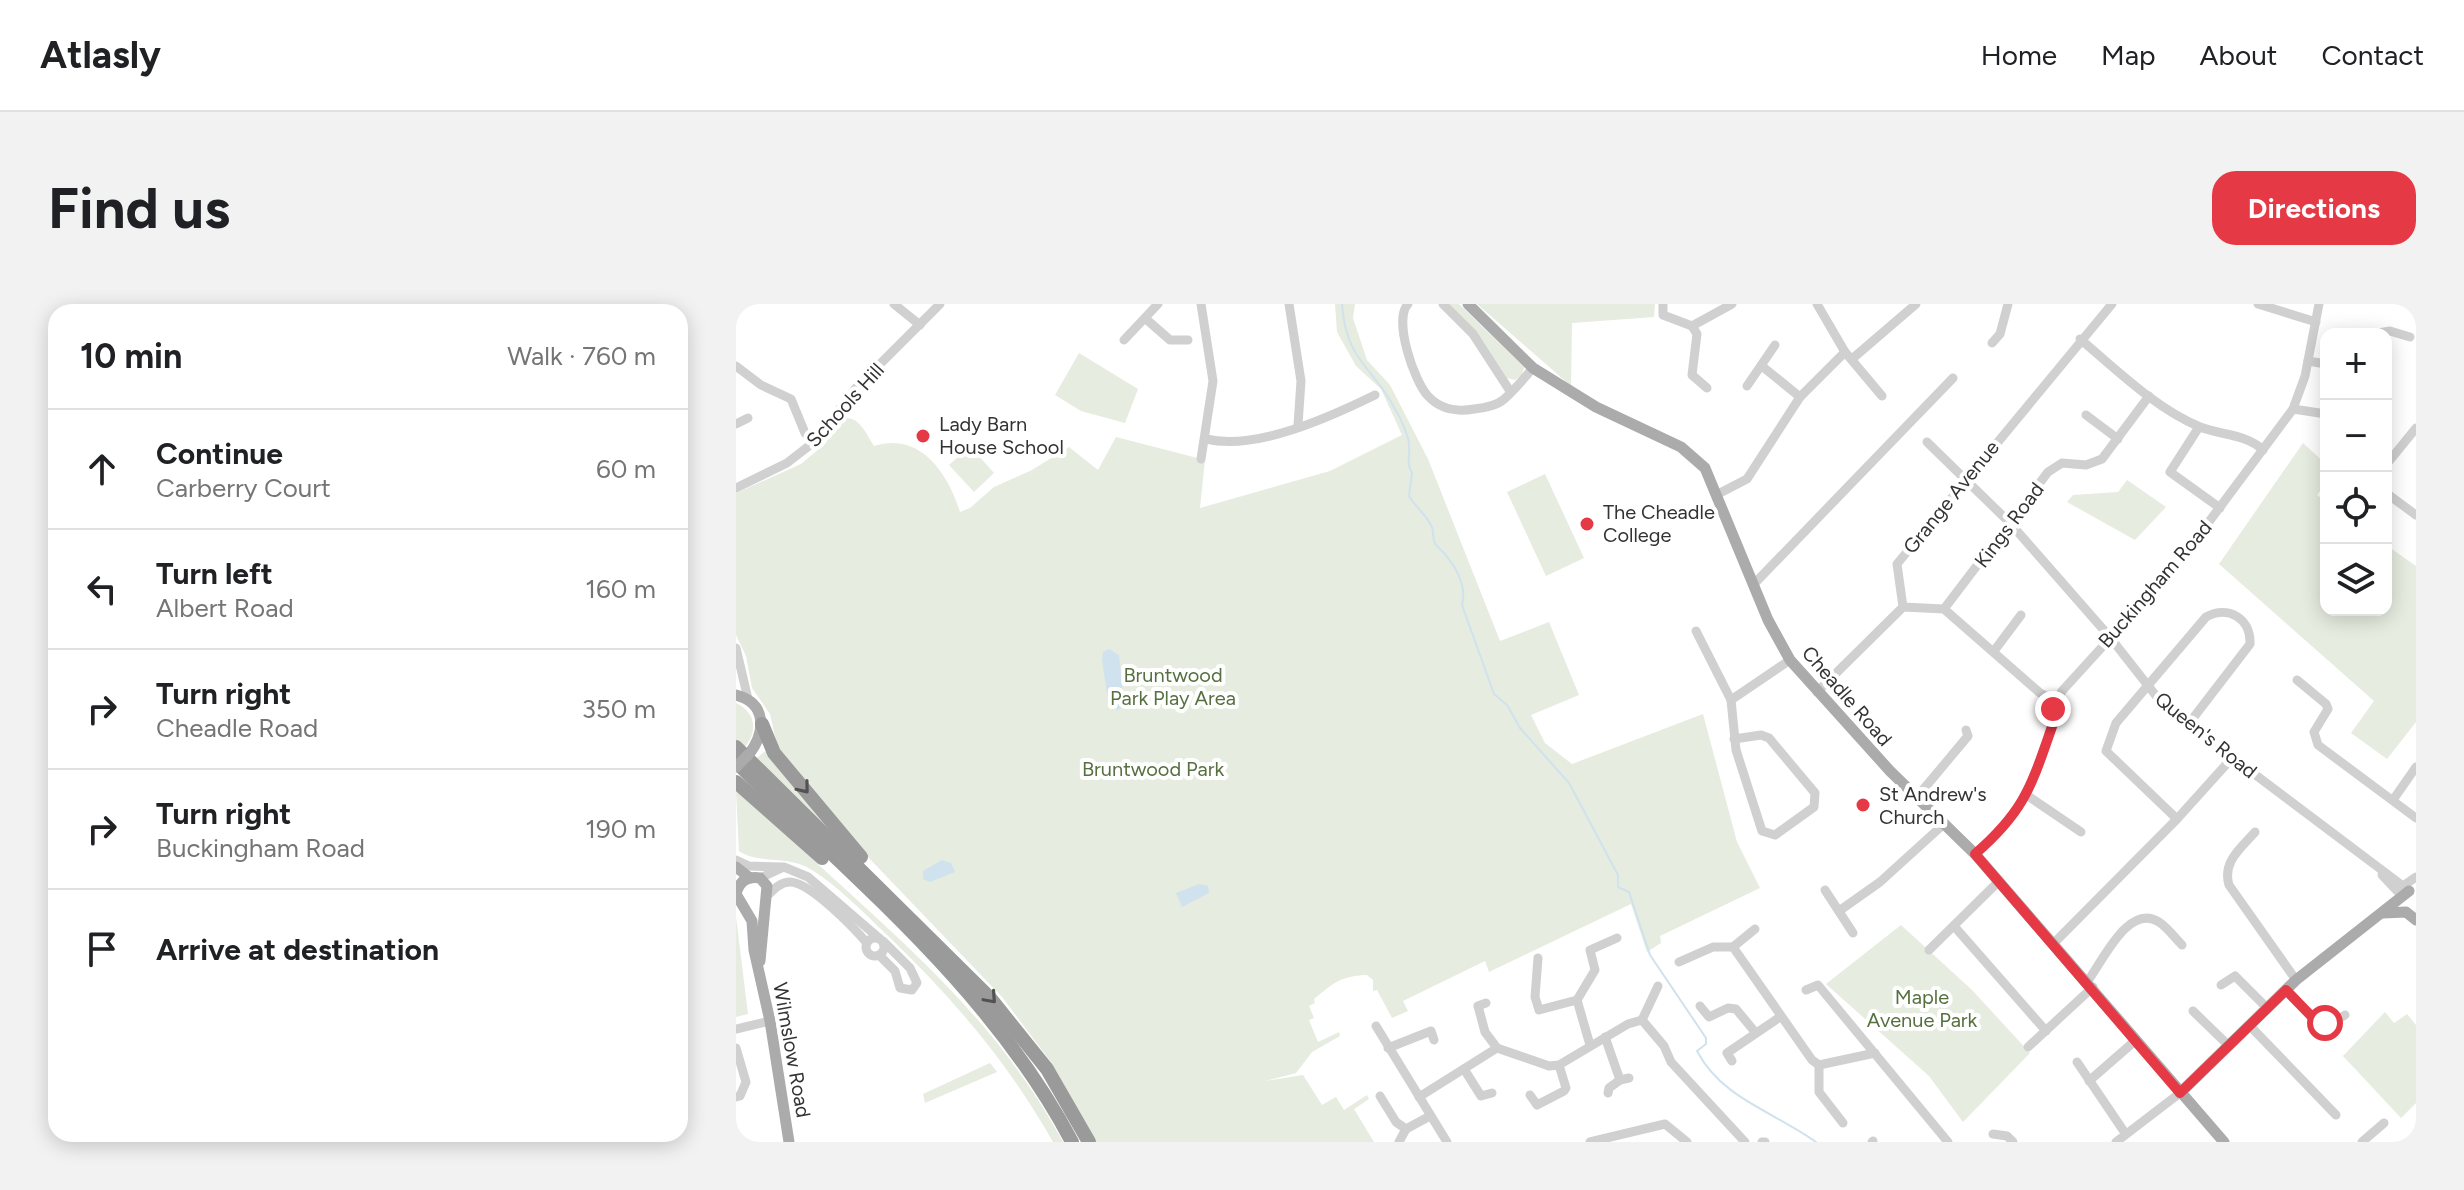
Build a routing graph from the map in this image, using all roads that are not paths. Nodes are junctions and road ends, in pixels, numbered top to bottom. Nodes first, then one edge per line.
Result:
1 (894, 304) edge
2 (940, 304) edge
3 (1158, 304) edge
4 (1201, 304) edge
5 (1289, 304) edge
6 (1408, 304) edge
7 (1443, 304) edge
8 (1468, 304) edge
9 (1663, 304) edge
10 (1732, 304) edge
11 (1817, 304) edge
12 (1916, 304) edge
13 (2008, 304) edge
14 (2112, 304) edge
15 (2258, 304) edge
16 (2319, 304) edge
17 (1146, 319) junction
18 (2316, 322) junction
19 (920, 325) junction
20 (1692, 326) junction
21 (2392, 332) edge
22 (2410, 337) dead end
23 (2080, 339) junction
24 (1124, 340) dead end
25 (1188, 340) dead end
26 (1992, 343) dead end
27 (1775, 345) dead end
28 (1849, 356) junction
29 (2308, 361) junction
30 (2320, 363) edge
31 (736, 366) edge
32 (1763, 367) junction
33 (1533, 368) junction
34 (1953, 378) dead end
35 (1747, 386) dead end
36 (1707, 388) dead end
37 (1510, 391) junction
38 (1375, 395) dead end
39 (1882, 396) dead end
40 (2149, 396) junction
41 (1800, 397) junction
42 (2293, 409) junction
43 (2320, 413) edge
44 (2086, 415) dead end
45 (748, 418) dead end
46 (736, 424) edge
47 (1298, 425) junction
48 (2199, 427) junction
49 (2416, 428) edge
50 (1206, 439) junction
51 (2118, 439) junction
52 (814, 442) junction
53 (1927, 442) dead end
54 (2263, 450) junction
55 (2392, 458) edge
56 (1201, 459) dead end
57 (1964, 482) junction
58 (736, 488) edge
59 (1718, 494) junction
60 (2392, 497) edge
61 (2220, 508) junction
62 (2416, 515) edge
63 (2010, 523) junction
64 (1754, 584) junction
65 (1903, 607) junction
66 (1944, 609) junction
67 (2021, 615) dead end
68 (1696, 631) dead end
69 (2109, 636) junction
70 (736, 648) edge
71 (1994, 651) junction
72 (1790, 660) junction
73 (2297, 680) dead end
74 (2145, 684) junction
75 (1817, 692) junction
76 (742, 697) edge
77 (1731, 700) junction
78 (2055, 701) junction
79 (762, 724) junction
80 (2187, 726) junction
81 (1966, 730) dead end
82 (1734, 739) junction
83 (739, 757) edge
84 (2232, 758) junction
85 (2416, 767) edge
86 (736, 782) edge
87 (2028, 796) junction
88 (1917, 797) junction
89 (2393, 800) junction
90 (2416, 818) edge
91 (2177, 819) junction
92 (1945, 823) junction
93 (2081, 832) dead end
94 (2255, 832) dead end
95 (1975, 854) junction
96 (736, 860) edge
97 (736, 867) edge
98 (784, 867) junction
99 (2416, 877) edge
100 (755, 878) junction
101 (1998, 882) junction
102 (1825, 890) dead end
103 (2405, 890) edge
104 (767, 898) junction
105 (2416, 902) edge
106 (746, 908) junction
107 (1839, 911) junction
108 (2378, 914) junction
109 (2416, 919) edge
110 (913, 926) junction
111 (1954, 926) junction
112 (1755, 929) dead end
113 (1853, 933) dead end
114 (1617, 938) dead end
115 (882, 940) junction
116 (867, 943) junction
117 (2053, 944) junction
118 (2182, 945) dead end
119 (1733, 947) junction
120 (1929, 950) dead end
121 (879, 955) junction
122 (1538, 958) dead end
123 (1679, 962) dead end
124 (758, 964) junction
125 (2296, 980) junction
126 (2090, 984) junction
127 (2221, 985) dead end
128 (1658, 986) dead end
129 (1806, 990) dead end
130 (2286, 990) junction
131 (1577, 1000) junction
132 (1486, 1003) dead end
133 (1700, 1006) dead end
134 (2267, 1008) junction
135 (2193, 1011) dead end
136 (2345, 1015) dead end
137 (1780, 1017) junction
138 (1642, 1020) junction
139 (770, 1021) junction
140 (2317, 1022) junction
141 (1376, 1026) dead end
142 (2250, 1026) junction
143 (736, 1029) edge
144 (2325, 1030) dead end
145 (2046, 1031) junction
146 (1755, 1032) junction
147 (1605, 1037) junction
148 (1434, 1040) dead end
149 (2136, 1040) junction
150 (1590, 1045) junction
151 (2229, 1046) junction
152 (2028, 1047) dead end
153 (736, 1048) edge
154 (1388, 1048) junction
155 (1497, 1048) junction
156 (1875, 1053) junction
157 (1732, 1061) dead end
158 (2077, 1062) dead end
159 (1559, 1065) junction
160 (1819, 1065) junction
161 (1464, 1069) junction
162 (2089, 1081) junction
163 (1492, 1093) dead end
164 (1608, 1093) dead end
165 (2180, 1093) junction
166 (1530, 1095) dead end
167 (1380, 1096) dead end
168 (736, 1097) edge
169 (1419, 1097) junction
170 (2336, 1115) dead end
171 (1430, 1116) junction
172 (1843, 1123) dead end
173 (2384, 1123) dead end
174 (1406, 1129) junction
175 (2123, 1130) dead end
176 (1993, 1134) dead end
177 (789, 1142) edge
178 (1072, 1142) edge
179 (1089, 1142) edge
180 (1399, 1142) edge
181 (1447, 1142) edge
182 (1592, 1142) edge
183 (1687, 1142) edge
184 (1745, 1142) edge
185 (1948, 1142) edge
186 (2013, 1142) edge
187 (2116, 1142) edge
188 (2224, 1142) edge
189 (2362, 1142) edge

1 - 19 street
2 - 19 street, Schools Hill
3 - 17 street
4 - 50 street
5 - 47 street
6 - 37 street
7 - 37 street
8 - 33 main road, Cheadle Road
9 - 20 street
10 - 20 street
11 - 28 street
12 - 28 street
13 - 26 street
14 - 23 street, Grange Avenue
15 - 18 street
16 - 18 street, Buckingham Road
17 - 24 street
17 - 25 street
18 - 29 street, Buckingham Road
19 - 52 street, Schools Hill
20 - 36 street
21 - 22 street
23 - 40 street
23 - 57 street, Grange Avenue
27 - 32 street
28 - 39 street
28 - 41 street
29 - 30 street
29 - 42 street, Buckingham Road
31 - 52 street
32 - 35 street
32 - 41 street
33 - 37 street
33 - 59 main road, Cheadle Road
34 - 64 street
38 - 47 street
40 - 48 street
40 - 51 street, Kings Road
41 - 59 street
42 - 43 street
42 - 54 street, Buckingham Road
44 - 51 street
45 - 46 street
47 - 50 street
48 - 54 street
48 - 61 street
49 - 55 street
50 - 56 street
51 - 63 street, Kings Road
52 - 58 street, Schools Hill
53 - 57 street, Queen's Road
54 - 61 street, Buckingham Road
57 - 63 street, Queen's Road
57 - 65 street, Grange Avenue
59 - 64 main road, Cheadle Road
60 - 62 street
61 - 69 street, Buckingham Road
63 - 66 street, Kings Road
63 - 69 street, Queen's Road
64 - 72 main road, Cheadle Road
65 - 66 street
65 - 75 street
66 - 71 street
67 - 71 street
68 - 77 street
69 - 74 street, Queen's Road
69 - 78 street, Buckingham Road
70 - 76 street
71 - 78 street
72 - 75 main road, Cheadle Road
72 - 77 street
73 - 89 street
74 - 80 street, Queen's Road
74 - 80 street
74 - 91 street
75 - 88 main road, Cheadle Road
76 - 79 main road
77 - 82 street
78 - 87 street, Buckingham Road
79 - 83 main road
79 -> 110 highway
80 - 84 street, Queen's Road
81 - 88 street
82 - 82 street
83 - 110 highway
84 - 91 street
84 - 103 street, Queen's Road
85 - 89 street
86 - 110 highway
87 - 93 street
87 - 95 street, Buckingham Road
88 - 92 main road, Cheadle Road
89 - 90 street
91 - 117 street
92 - 95 main road, Cheadle Road
92 - 107 street
94 - 125 street
95 - 101 main road, Cheadle Road
96 - 98 street
97 - 100 main road
98 - 100 street
98 - 115 street
99 - 103 street
100 - 104 main road
100 - 106 main road
101 - 111 street
101 - 117 main road, Cheadle Road
102 - 107 street
103 - 105 main road
103 - 108 main road
103 - 109 main road
104 - 106 main road
104 - 116 street
104 - 124 main road, Wilmslow Road
106 - 124 main road, Wilmslow Road
107 - 113 street
108 - 109 main road
108 - 125 main road
110 - 178 highway
110 -> 179 highway
111 - 120 street
111 - 145 street
112 - 119 street
114 - 131 street
115 - 116 street
115 - 121 street
115 - 121 street
116 - 121 street
117 - 126 main road, Cheadle Road
118 - 126 street
119 - 123 street
119 - 137 street
122 - 131 street
124 - 139 main road, Wilmslow Road
125 - 130 main road
126 - 145 street
126 - 149 main road, Cheadle Road
127 - 134 street
128 - 138 street
129 - 156 street
130 - 134 main road
130 - 140 street
131 - 150 street
132 - 155 street
133 - 146 street
134 - 142 main road
135 - 151 street
136 - 140 street
137 - 146 street
137 - 160 street
138 - 147 street
138 - 184 street
139 - 143 street
139 - 177 main road, Wilmslow Road
140 - 144 street
141 - 154 street
142 - 151 main road
142 - 170 street
145 - 152 street
146 - 157 street
147 - 150 street
147 - 164 street
148 - 154 street
149 - 162 street
149 - 165 main road, Cheadle Road
150 - 159 street
151 - 165 main road
153 - 168 street
154 - 169 street
155 - 159 street
155 - 161 street
156 - 160 street
156 - 185 street
158 - 162 street
159 - 166 street
160 - 172 street
161 - 163 street
161 - 169 street
162 - 175 street
165 - 187 street
165 - 188 main road, Cheadle Road
167 - 174 street
169 - 171 street
171 - 174 street
171 - 181 street
173 - 189 street
174 - 180 street
176 - 186 street
182 - 183 street

